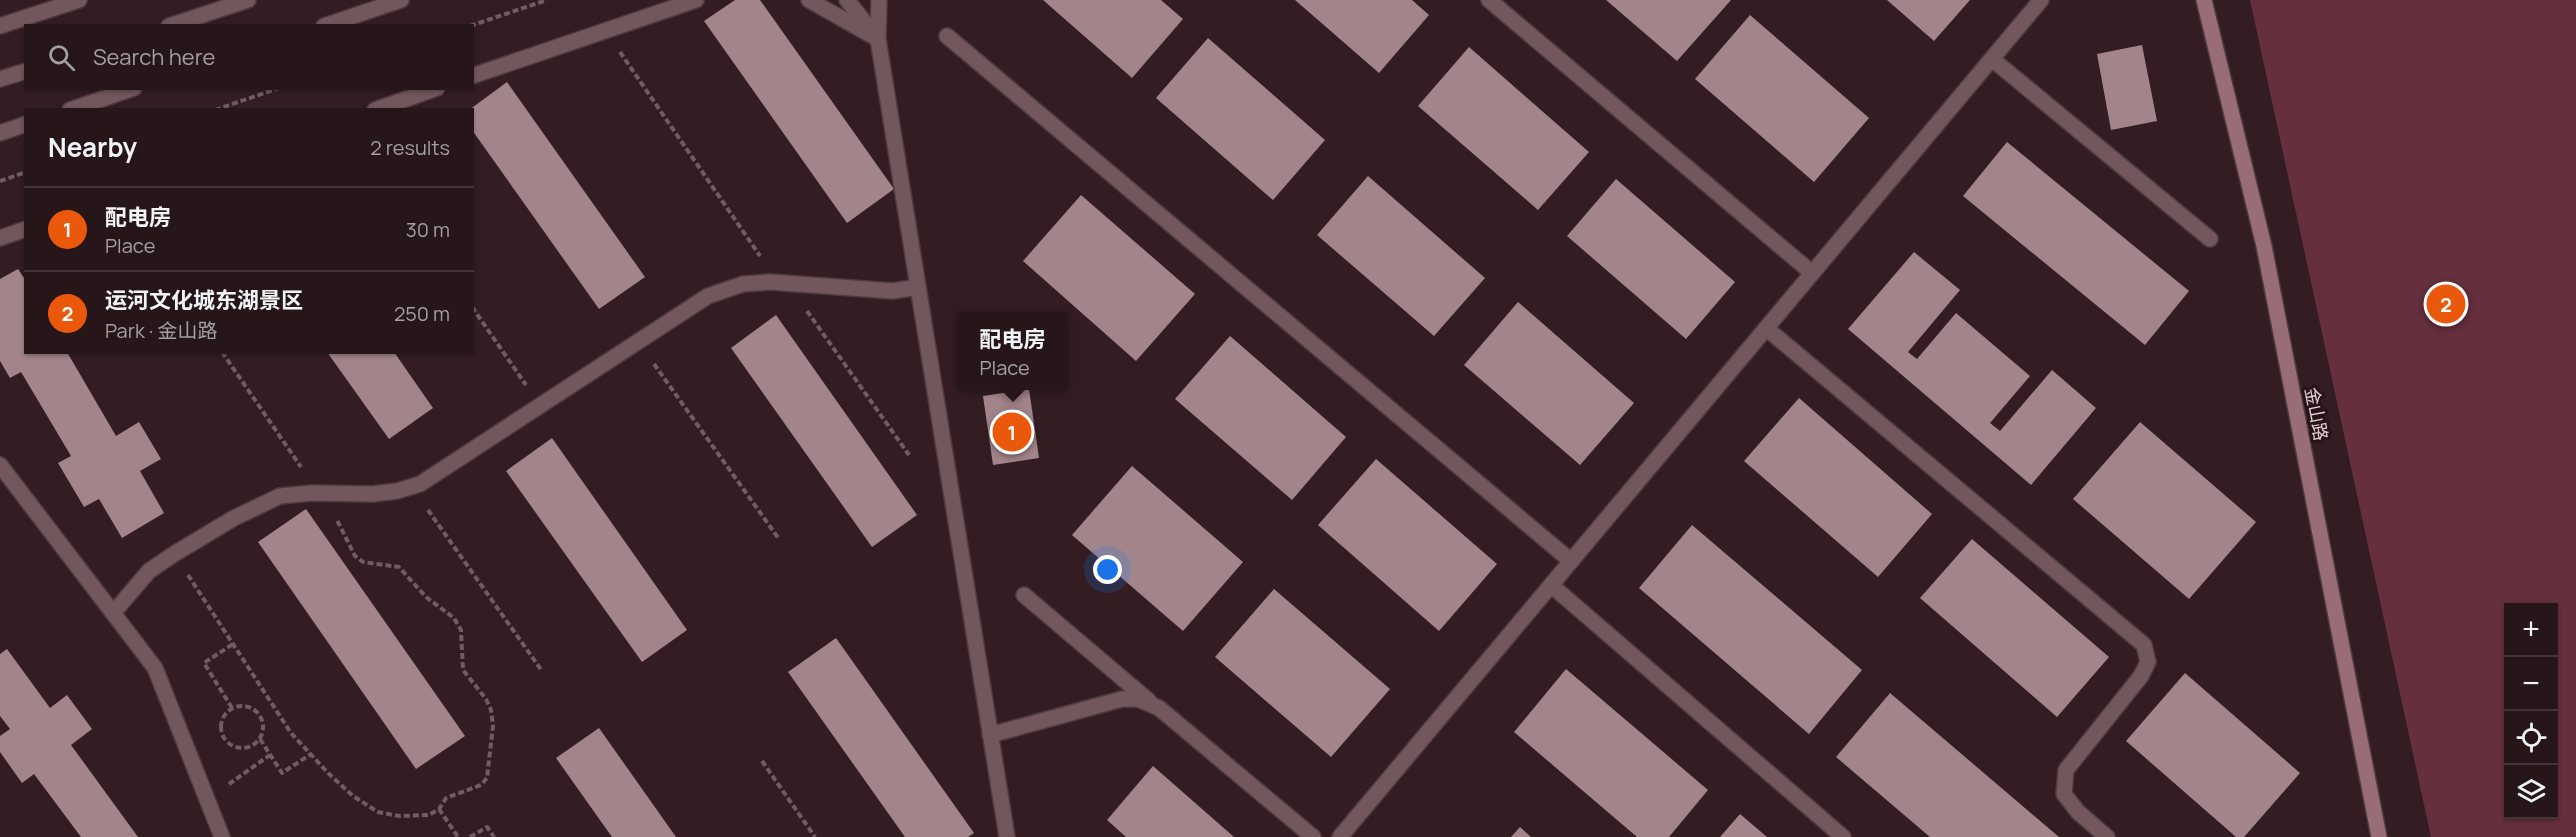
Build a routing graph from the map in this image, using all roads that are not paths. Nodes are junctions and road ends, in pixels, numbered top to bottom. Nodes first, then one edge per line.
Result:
1 (79, 0) edge
2 (248, 0) edge
3 (401, 0) edge
4 (696, 0) edge
5 (809, 0) edge
6 (847, 0) edge
7 (879, 0) edge
8 (1489, 0) edge
9 (2041, 0) edge
10 (2204, 0) edge
11 (175, 24) edge
12 (330, 24) edge
13 (0, 26) edge
14 (947, 36) dead end
15 (878, 39) junction
16 (1992, 60) junction
17 (24, 72) edge
18 (474, 75) edge
19 (0, 79) edge
20 (128, 90) edge
21 (431, 90) edge
22 (76, 108) edge
23 (381, 108) edge
24 (24, 125) edge
25 (0, 133) edge
26 (24, 230) edge
27 (0, 238) edge
28 (2210, 239) dead end
29 (1812, 273) junction
30 (918, 287) junction
31 (1766, 328) junction
32 (0, 465) edge
33 (1571, 561) junction
34 (1551, 585) junction
35 (1024, 595) dead end
36 (114, 612) junction
37 (1159, 708) junction
38 (990, 735) junction
39 (222, 837) edge
40 (1007, 837) edge
41 (1313, 837) edge
42 (1340, 837) edge
43 (1843, 837) edge
44 (2107, 837) edge
45 (2379, 837) edge

1 - 13 street
2 - 11 street
3 - 12 street
4 - 18 street
5 - 15 street
6 - 15 street
7 - 15 street
8 - 29 street
9 - 16 street
10 - 45 street, 金山路
14 - 33 street
15 - 30 street
16 - 28 street
16 - 29 street
17 - 19 street
20 - 22 street
21 - 23 street
24 - 25 street
26 - 27 street
29 - 31 street
30 - 36 street
30 - 38 street
31 - 33 street
31 - 44 street
32 - 36 street
33 - 34 street
34 - 42 street
34 - 43 street
35 - 37 street
36 - 39 street
37 - 38 street
37 - 41 street
38 - 40 street

